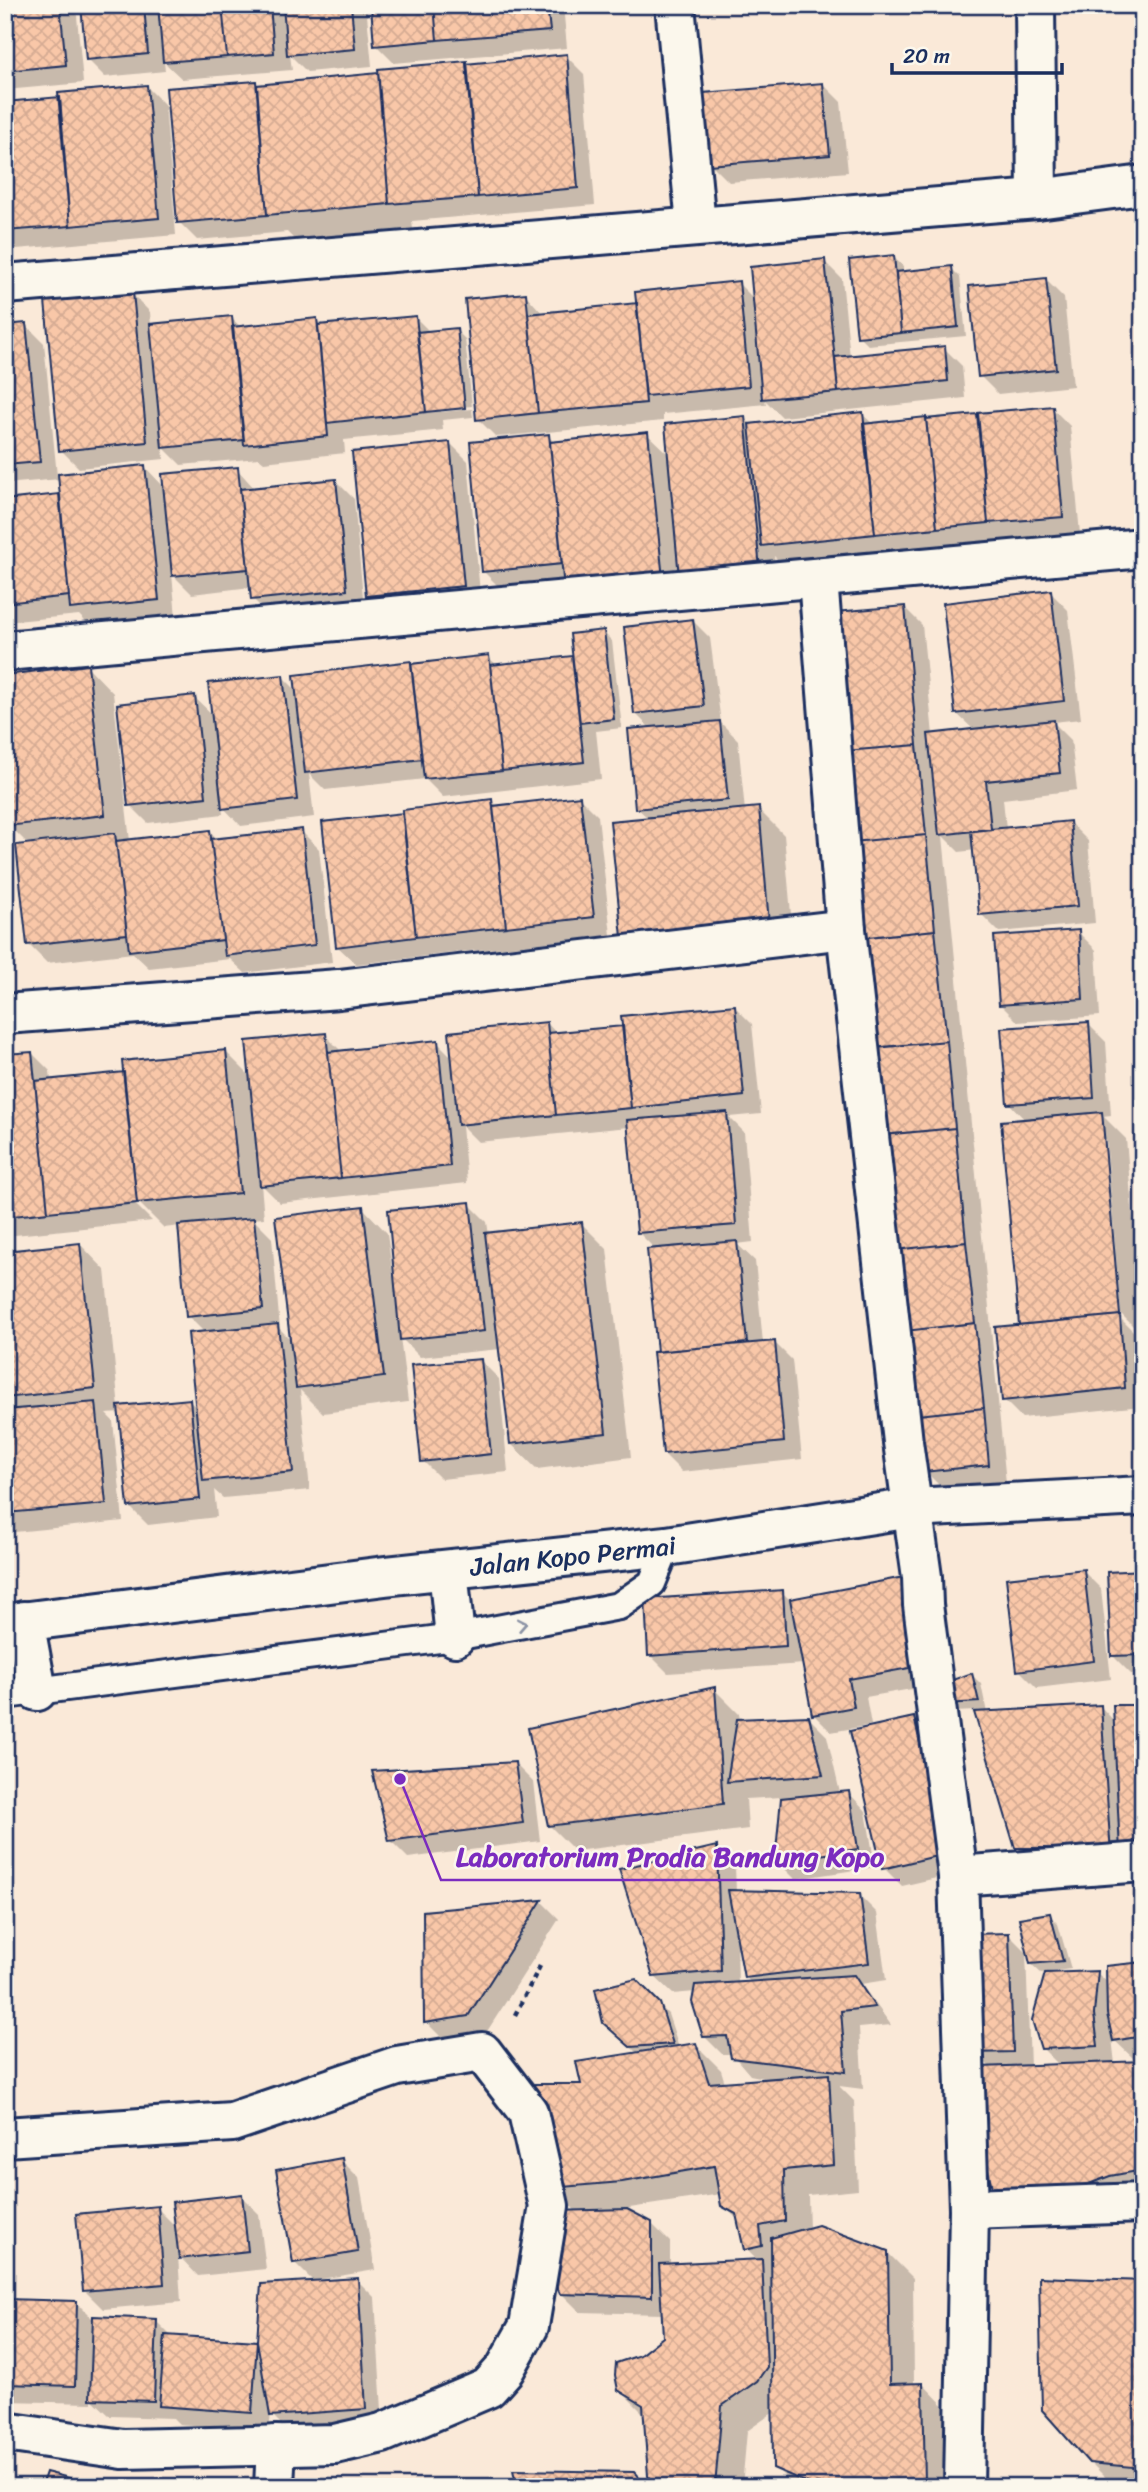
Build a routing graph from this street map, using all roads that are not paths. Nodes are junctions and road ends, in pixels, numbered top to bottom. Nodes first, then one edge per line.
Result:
1 (676, 5) edge
2 (1035, 5) edge
3 (1143, 184) edge
4 (1037, 199) junction
5 (696, 225) junction
6 (5, 284) edge
7 (1143, 548) edge
8 (818, 579) junction
9 (5, 651) edge
10 (846, 929) junction
11 (5, 1014) edge
12 (1143, 1496) edge
13 (912, 1508) junction
14 (667, 1546) junction
15 (448, 1570) junction
16 (15, 1623) edge
17 (455, 1637) junction
18 (21, 1693) edge
19 (1143, 1863) edge
20 (958, 1876) junction
21 (5, 2137) edge
22 (1143, 2203) edge
23 (969, 2209) junction
24 (5, 2432) edge
25 (276, 2445) junction
26 (275, 2487) edge
27 (964, 2487) edge

1 - 5 street
2 - 4 street
3 - 4 street
4 - 5 street
5 - 6 street
7 - 8 street
8 - 9 street
8 - 10 street
10 - 11 street
10 - 13 street
12 - 13 street, Jalan Kopo Permai
13 - 14 street, Jalan Kopo Permai
13 - 20 street
14 - 15 street, Jalan Kopo Permai
17 -> 14 lane
15 - 16 street, Jalan Kopo Permai
15 - 17 street
16 - 18 street
17 - 18 lane
19 - 20 street
20 - 23 street
21 - 25 street
22 - 23 street
23 - 27 street
24 - 25 street
25 - 26 street

